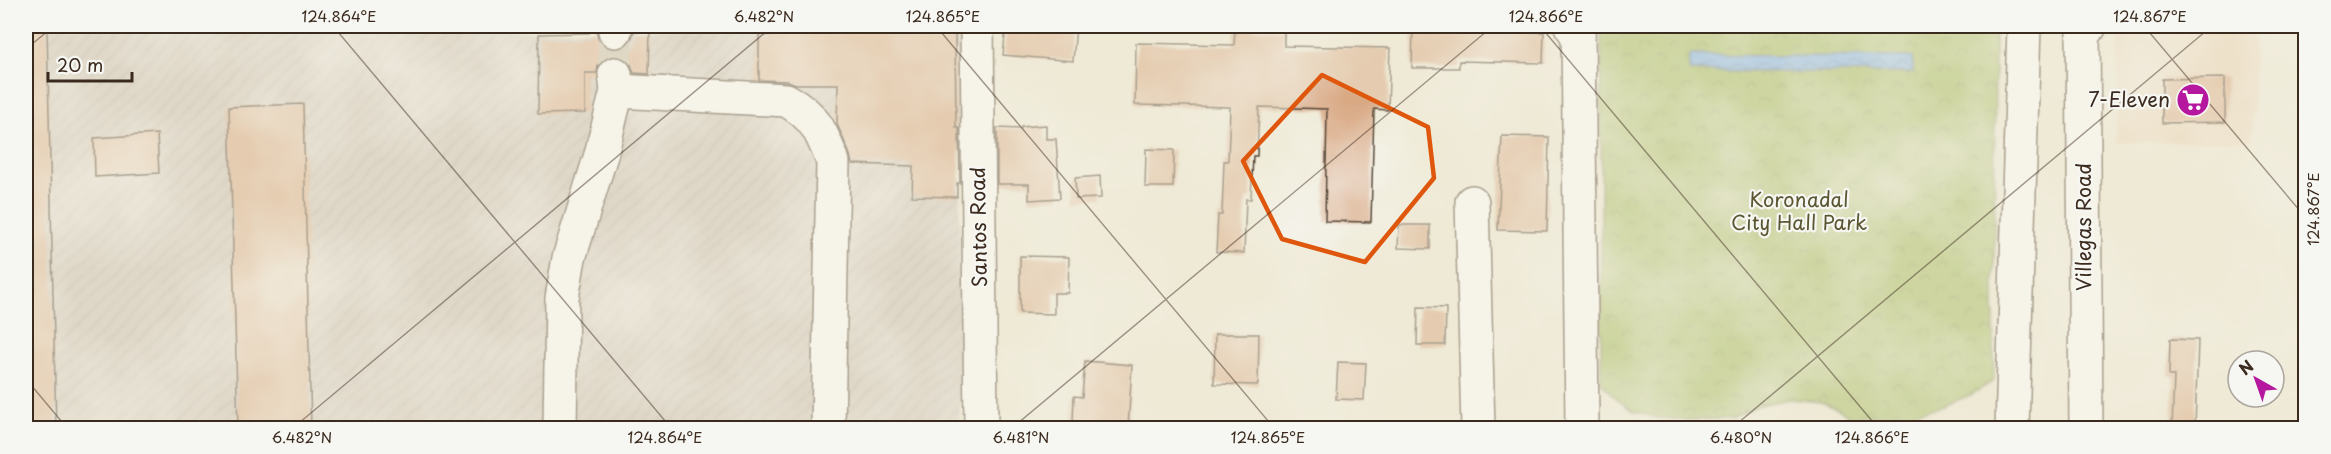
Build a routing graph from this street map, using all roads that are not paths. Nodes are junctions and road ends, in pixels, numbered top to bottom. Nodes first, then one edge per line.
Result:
1 (977, 26) edge
2 (2024, 26) edge
3 (1576, 29) edge
4 (2085, 29) edge
5 (1472, 202) dead end
6 (560, 429) edge
7 (828, 429) edge
8 (981, 429) edge
9 (1478, 429) edge
10 (1582, 429) edge
11 (2012, 429) edge
12 (2086, 429) edge

1 - 8 street, Santos Road
2 - 11 street
3 - 10 street
4 - 12 street, Villegas Road
5 - 9 street
6 - 7 street

